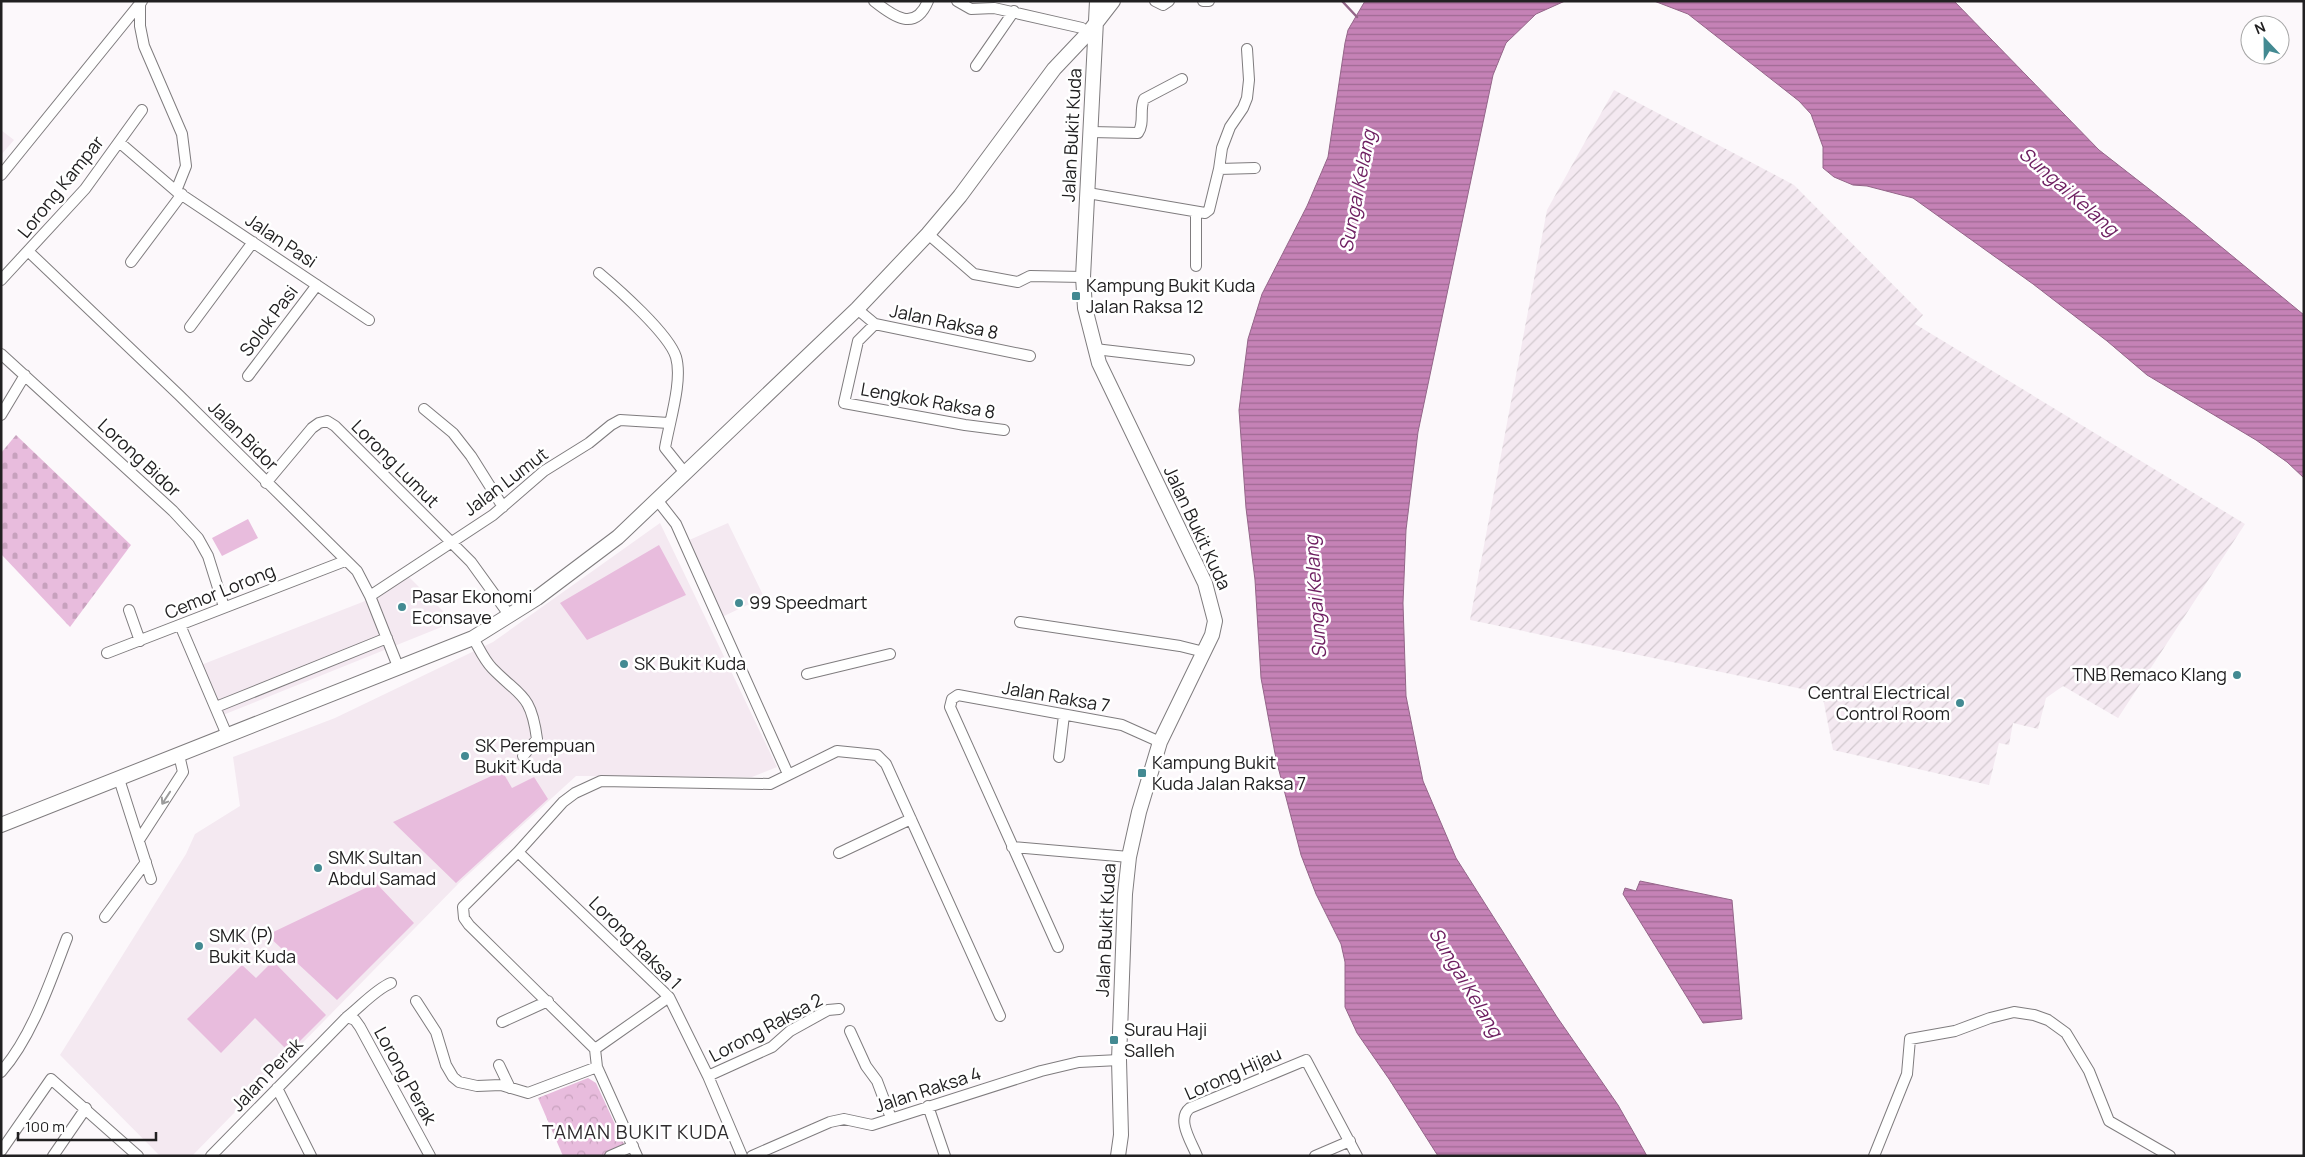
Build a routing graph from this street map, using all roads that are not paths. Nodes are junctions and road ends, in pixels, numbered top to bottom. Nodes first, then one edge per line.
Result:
1 (874, 1) edge
2 (928, 1) edge
3 (957, 1) edge
4 (1113, 1) edge
5 (1155, 1) edge
6 (1169, 1) edge
7 (1203, 1) edge
8 (1209, 1) edge
9 (141, 3) edge
10 (1099, 9) edge
11 (1014, 11) junction
12 (1082, 28) junction
13 (1247, 49) dead end
14 (1068, 54) junction
15 (1094, 54) junction
16 (976, 66) dead end
17 (1057, 66) junction
18 (1182, 80) dead end
19 (142, 110) dead end
20 (1091, 132) junction
21 (119, 142) junction
22 (1255, 168) dead end
23 (1219, 169) junction
24 (1, 174) edge
25 (179, 192) junction
26 (1088, 193) junction
27 (1196, 213) junction
28 (928, 234) junction
29 (253, 242) junction
30 (29, 252) junction
31 (131, 262) dead end
32 (1196, 266) dead end
33 (599, 273) dead end
34 (1083, 277) junction
35 (1, 280) edge
36 (317, 285) junction
37 (857, 309) junction
38 (369, 320) dead end
39 (875, 324) junction
40 (190, 327) dead end
41 (1094, 349) junction
42 (1, 354) edge
43 (1030, 356) dead end
44 (1189, 360) dead end
45 (25, 375) junction
46 (248, 376) dead end
47 (424, 408) dead end
48 (1, 415) edge
49 (669, 423) junction
50 (1004, 430) dead end
51 (685, 473) junction
52 (266, 483) junction
53 (658, 501) junction
54 (503, 507) junction
55 (451, 543) junction
56 (345, 561) junction
57 (370, 596) junction
58 (224, 607) junction
59 (129, 610) dead end
60 (510, 616) junction
61 (1020, 622) dead end
62 (180, 625) junction
63 (387, 638) junction
64 (473, 638) junction
65 (140, 641) junction
66 (1204, 652) junction
67 (107, 653) dead end
68 (890, 654) dead end
69 (399, 668) junction
70 (807, 674) dead end
71 (216, 707) junction
72 (1064, 715) junction
73 (227, 735) junction
74 (1160, 742) junction
75 (179, 755) junction
76 (523, 756) dead end
77 (1059, 757) dead end
78 (788, 774) junction
79 (119, 779) junction
80 (911, 819) junction
81 (1, 825) edge
82 (139, 840) junction
83 (1012, 847) junction
84 (518, 852) junction
85 (839, 853) dead end
86 (1129, 857) junction
87 (146, 862) junction
88 (151, 880) dead end
89 (105, 917) dead end
90 (67, 938) dead end
91 (1058, 947) dead end
92 (391, 983) dead end
93 (669, 997) junction
94 (416, 1000) dead end
95 (548, 1001) junction
96 (839, 1009) dead end
97 (1000, 1016) dead end
98 (346, 1017) junction
99 (502, 1022) dead end
100 (850, 1031) dead end
101 (595, 1049) junction
102 (1119, 1060) junction
103 (499, 1065) dead end
104 (597, 1067) junction
105 (1, 1072) edge
106 (708, 1076) junction
107 (277, 1088) junction
108 (510, 1088) junction
109 (928, 1106) junction
110 (86, 1108) junction
111 (892, 1118) junction
112 (1350, 1141) junction
113 (1, 1151) edge
114 (635, 1151) edge
115 (53, 1156) edge
116 (138, 1156) edge
117 (211, 1156) edge
118 (311, 1156) edge
119 (430, 1156) edge
120 (610, 1156) edge
121 (742, 1156) edge
122 (752, 1156) edge
123 (945, 1156) edge
124 (1118, 1156) edge
125 (1197, 1156) edge
126 (1315, 1156) edge
127 (1358, 1156) edge
128 (1874, 1156) edge
129 (2170, 1156) edge

1 - 2 street
3 - 11 street
4 - 10 street
5 - 6 street
7 - 8 street
9 - 24 street
9 - 25 street
10 - 12 street
10 - 14 street
10 - 15 street, Jalan Bukit Kuda
11 - 12 street
11 - 16 street
12 - 17 street
13 - 23 street
14 - 15 street
14 - 17 street
15 - 20 street, Jalan Bukit Kuda
17 - 28 street
18 - 20 street
19 - 21 street, Lorong Kampar
20 - 26 street, Jalan Bukit Kuda
21 - 25 street, Jalan Pasi
21 - 30 street, Lorong Kampar
22 - 23 street
23 - 27 street
25 - 29 street, Jalan Pasi
25 - 31 street
26 - 27 street
26 - 34 street, Jalan Bukit Kuda
27 - 32 street
28 - 34 street
28 - 37 street
29 - 36 street, Jalan Pasi
29 - 40 street
30 - 35 street, Lorong Kampar
30 - 52 street, Jalan Bidor
33 - 49 street
34 - 41 street, Jalan Bukit Kuda
36 - 38 street, Jalan Pasi
36 - 46 street, Solok Pasi
37 - 39 street, Jalan Raksa 8
37 - 51 street
39 - 43 street, Jalan Raksa 8
39 - 50 street, Lengkok Raksa 8
41 - 44 street
41 - 66 street, Jalan Bukit Kuda
42 - 45 street, Lorong Bidor
45 - 48 street
45 - 58 street, Lorong Bidor
47 - 54 street
49 - 51 street
49 - 54 street, Jalan Lumut
51 - 53 street
52 - 55 street, Lorong Lumut
52 - 56 street, Jalan Bidor
53 - 60 street
53 - 78 street
54 - 55 street, Jalan Lumut
55 - 57 street, Jalan Lumut
55 - 60 street, Lorong Lumut
56 - 57 street, Jalan Bidor
56 - 58 street, Cemor Lorong
57 - 63 street, Jalan Bidor
58 - 62 street, Cemor Lorong
59 - 65 street
60 - 64 street
61 - 66 street
62 - 65 street, Cemor Lorong
62 - 71 street
63 - 69 street, Jalan Bidor
63 - 71 street
64 - 69 street
64 - 76 street
65 - 67 street, Cemor Lorong
66 - 74 street, Jalan Bukit Kuda
68 - 70 street
69 - 73 street
71 - 73 street
72 - 74 street, Jalan Raksa 7
72 - 77 street
72 - 83 street, Jalan Raksa 7
73 - 75 street
74 - 86 street, Jalan Bukit Kuda
75 - 79 street
75 -> 82 street
78 - 80 street
78 - 84 street
79 - 81 street
79 - 82 street
80 - 85 street
80 - 97 street
82 - 87 street
83 - 86 street
83 - 91 street
84 - 93 street, Lorong Raksa 1
84 - 95 street
86 - 102 street, Jalan Bukit Kuda
87 - 88 street
87 - 89 street
90 - 105 street
92 - 98 street, Jalan Perak
93 - 101 street
93 - 106 street, Lorong Raksa 1
94 - 108 street
95 - 99 street
95 - 101 street
96 - 106 street, Lorong Raksa 2
98 - 107 street, Jalan Perak
98 - 119 street, Lorong Perak
100 - 111 street
101 - 104 street
102 - 109 street, Jalan Raksa 4
102 - 124 street, Jalan Bukit Kuda
103 - 108 street
104 - 108 street
104 - 114 street
106 - 121 street, Lorong Raksa 1
107 - 117 street, Jalan Perak
107 - 118 street
109 - 111 street, Jalan Raksa 4
109 - 123 street
110 - 113 street
110 - 115 street
110 - 116 street
111 - 122 street, Jalan Raksa 4
112 - 125 street, Lorong Hijau
112 - 126 street
112 - 127 street
114 - 120 street
128 - 129 street

